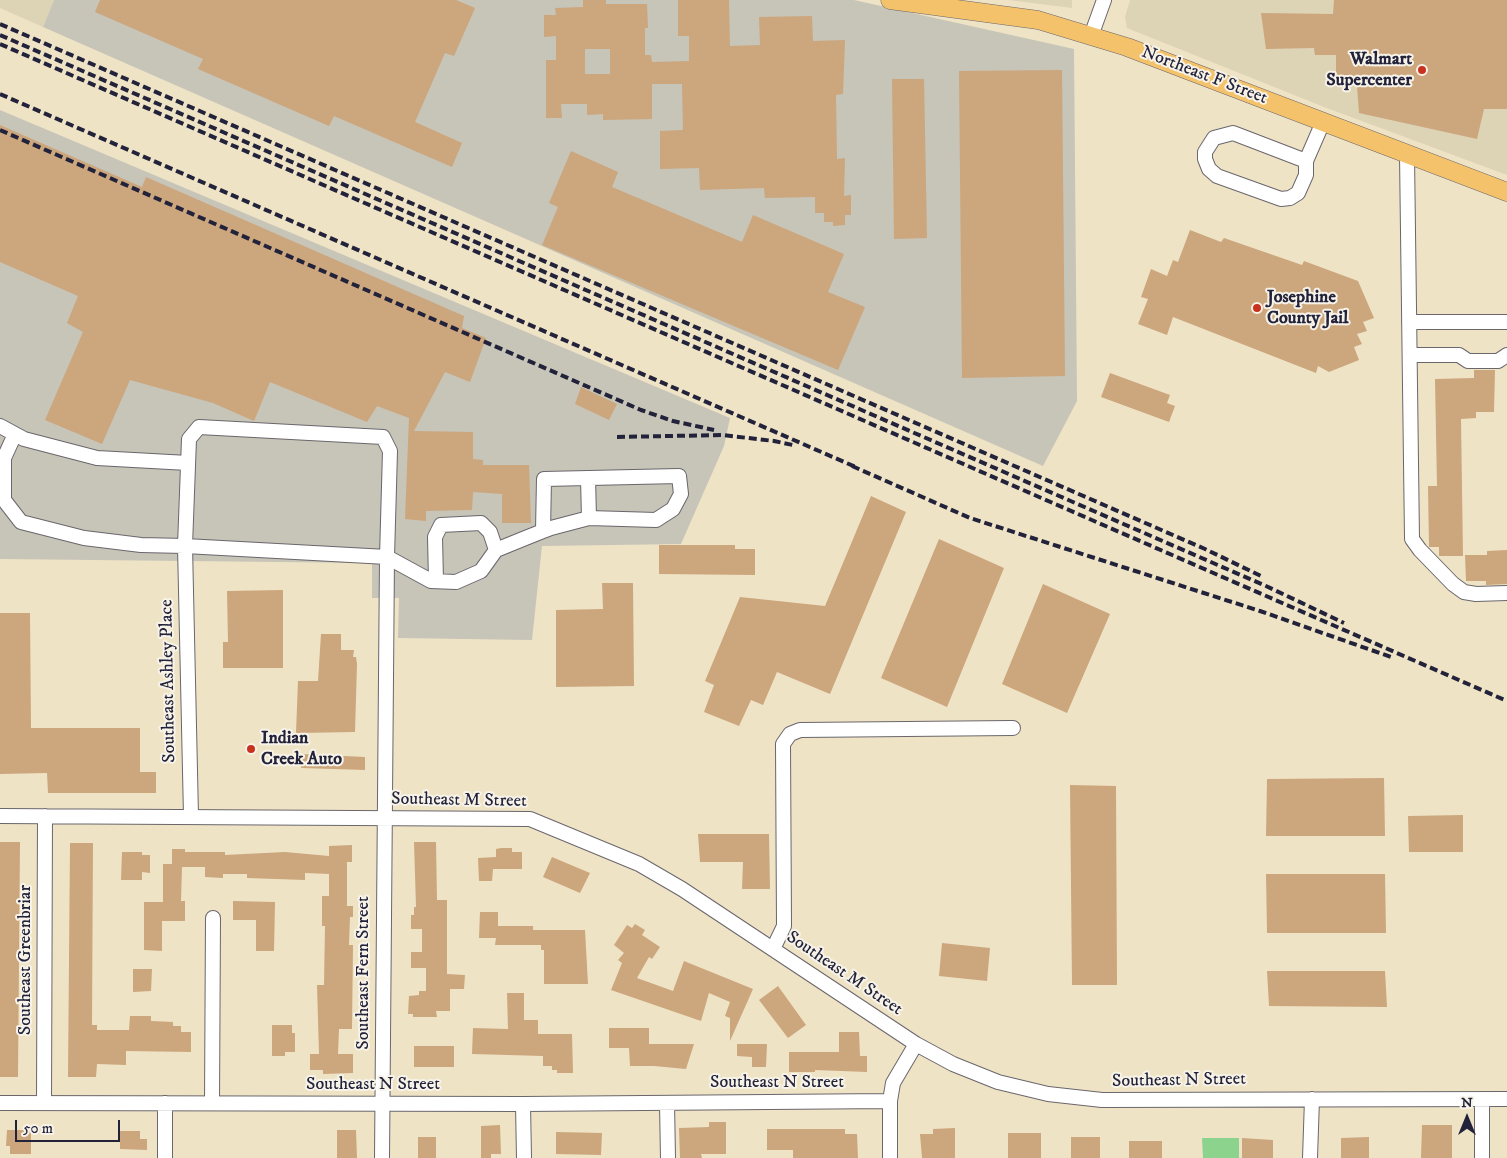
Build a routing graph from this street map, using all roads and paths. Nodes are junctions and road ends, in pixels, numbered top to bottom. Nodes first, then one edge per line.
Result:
1 (890, 0) edge
2 (1104, 0) edge
3 (1091, 36) junction
4 (1323, 122) junction
5 (1407, 155) junction
6 (1306, 161) junction
7 (1507, 192) edge
8 (1409, 322) junction
9 (1507, 322) edge
10 (1410, 355) junction
11 (1507, 355) edge
12 (0, 426) edge
13 (15, 434) junction
14 (188, 463) junction
15 (588, 478) junction
16 (589, 518) junction
17 (543, 531) junction
18 (185, 546) junction
19 (496, 550) junction
20 (387, 557) junction
21 (436, 581) junction
22 (1507, 593) edge
23 (1013, 728) dead end
24 (0, 816) edge
25 (45, 816) junction
26 (191, 816) junction
27 (383, 818) junction
28 (213, 918) dead end
29 (772, 949) junction
30 (916, 1044) junction
31 (1312, 1099) junction
32 (1482, 1099) junction
33 (1507, 1099) edge
34 (890, 1101) junction
35 (0, 1103) edge
36 (44, 1103) junction
37 (165, 1103) junction
38 (212, 1103) junction
39 (667, 1103) junction
40 (382, 1104) junction
41 (523, 1104) junction
42 (165, 1158) edge
43 (382, 1158) edge
44 (524, 1158) edge
45 (668, 1158) edge
46 (890, 1158) edge
47 (1310, 1158) edge
48 (1482, 1158) edge

1 - 3 main road, Northeast F Street
2 - 3 street
3 - 4 main road, Northeast F Street
4 - 5 main road, Northeast F Street
4 - 6 street
5 - 7 main road, Northeast F Street
5 - 8 street
6 - 6 street
8 - 9 street
8 - 10 street
10 - 11 street
10 - 22 street
12 - 13 street
13 - 14 street
13 - 18 street
14 - 18 street, Southeast Ashley Place
14 - 20 street, Southeast Ashley Place
15 - 16 street
15 - 16 street
15 - 17 street
16 - 17 street
17 - 19 street
18 - 20 street
18 - 26 street, Southeast Ashley Place
19 - 21 street
19 - 21 street
20 - 21 street
20 - 27 street, Southeast Fern Street
23 - 29 street
24 - 25 street, Southeast M Street
25 - 26 street, Southeast M Street
25 - 36 street, Southeast Greenbriar
26 - 27 street, Southeast M Street
27 - 29 street, Southeast M Street
27 - 40 street, Southeast Fern Street
28 - 38 street
29 - 30 street, Southeast M Street
30 - 31 street, Southeast N Street
30 - 34 street
31 - 32 street, Southeast N Street
31 - 47 street
32 - 33 street, Southeast N Street
32 - 48 street
34 - 39 street, Southeast N Street
34 - 46 street
35 - 36 street, Southeast N Street
36 - 37 street, Southeast N Street
37 - 38 street, Southeast N Street
37 - 42 street
38 - 40 street, Southeast N Street
39 - 41 street, Southeast N Street
39 - 45 street
40 - 41 street, Southeast N Street
40 - 43 street, Southeast Fern Street
41 - 44 street

